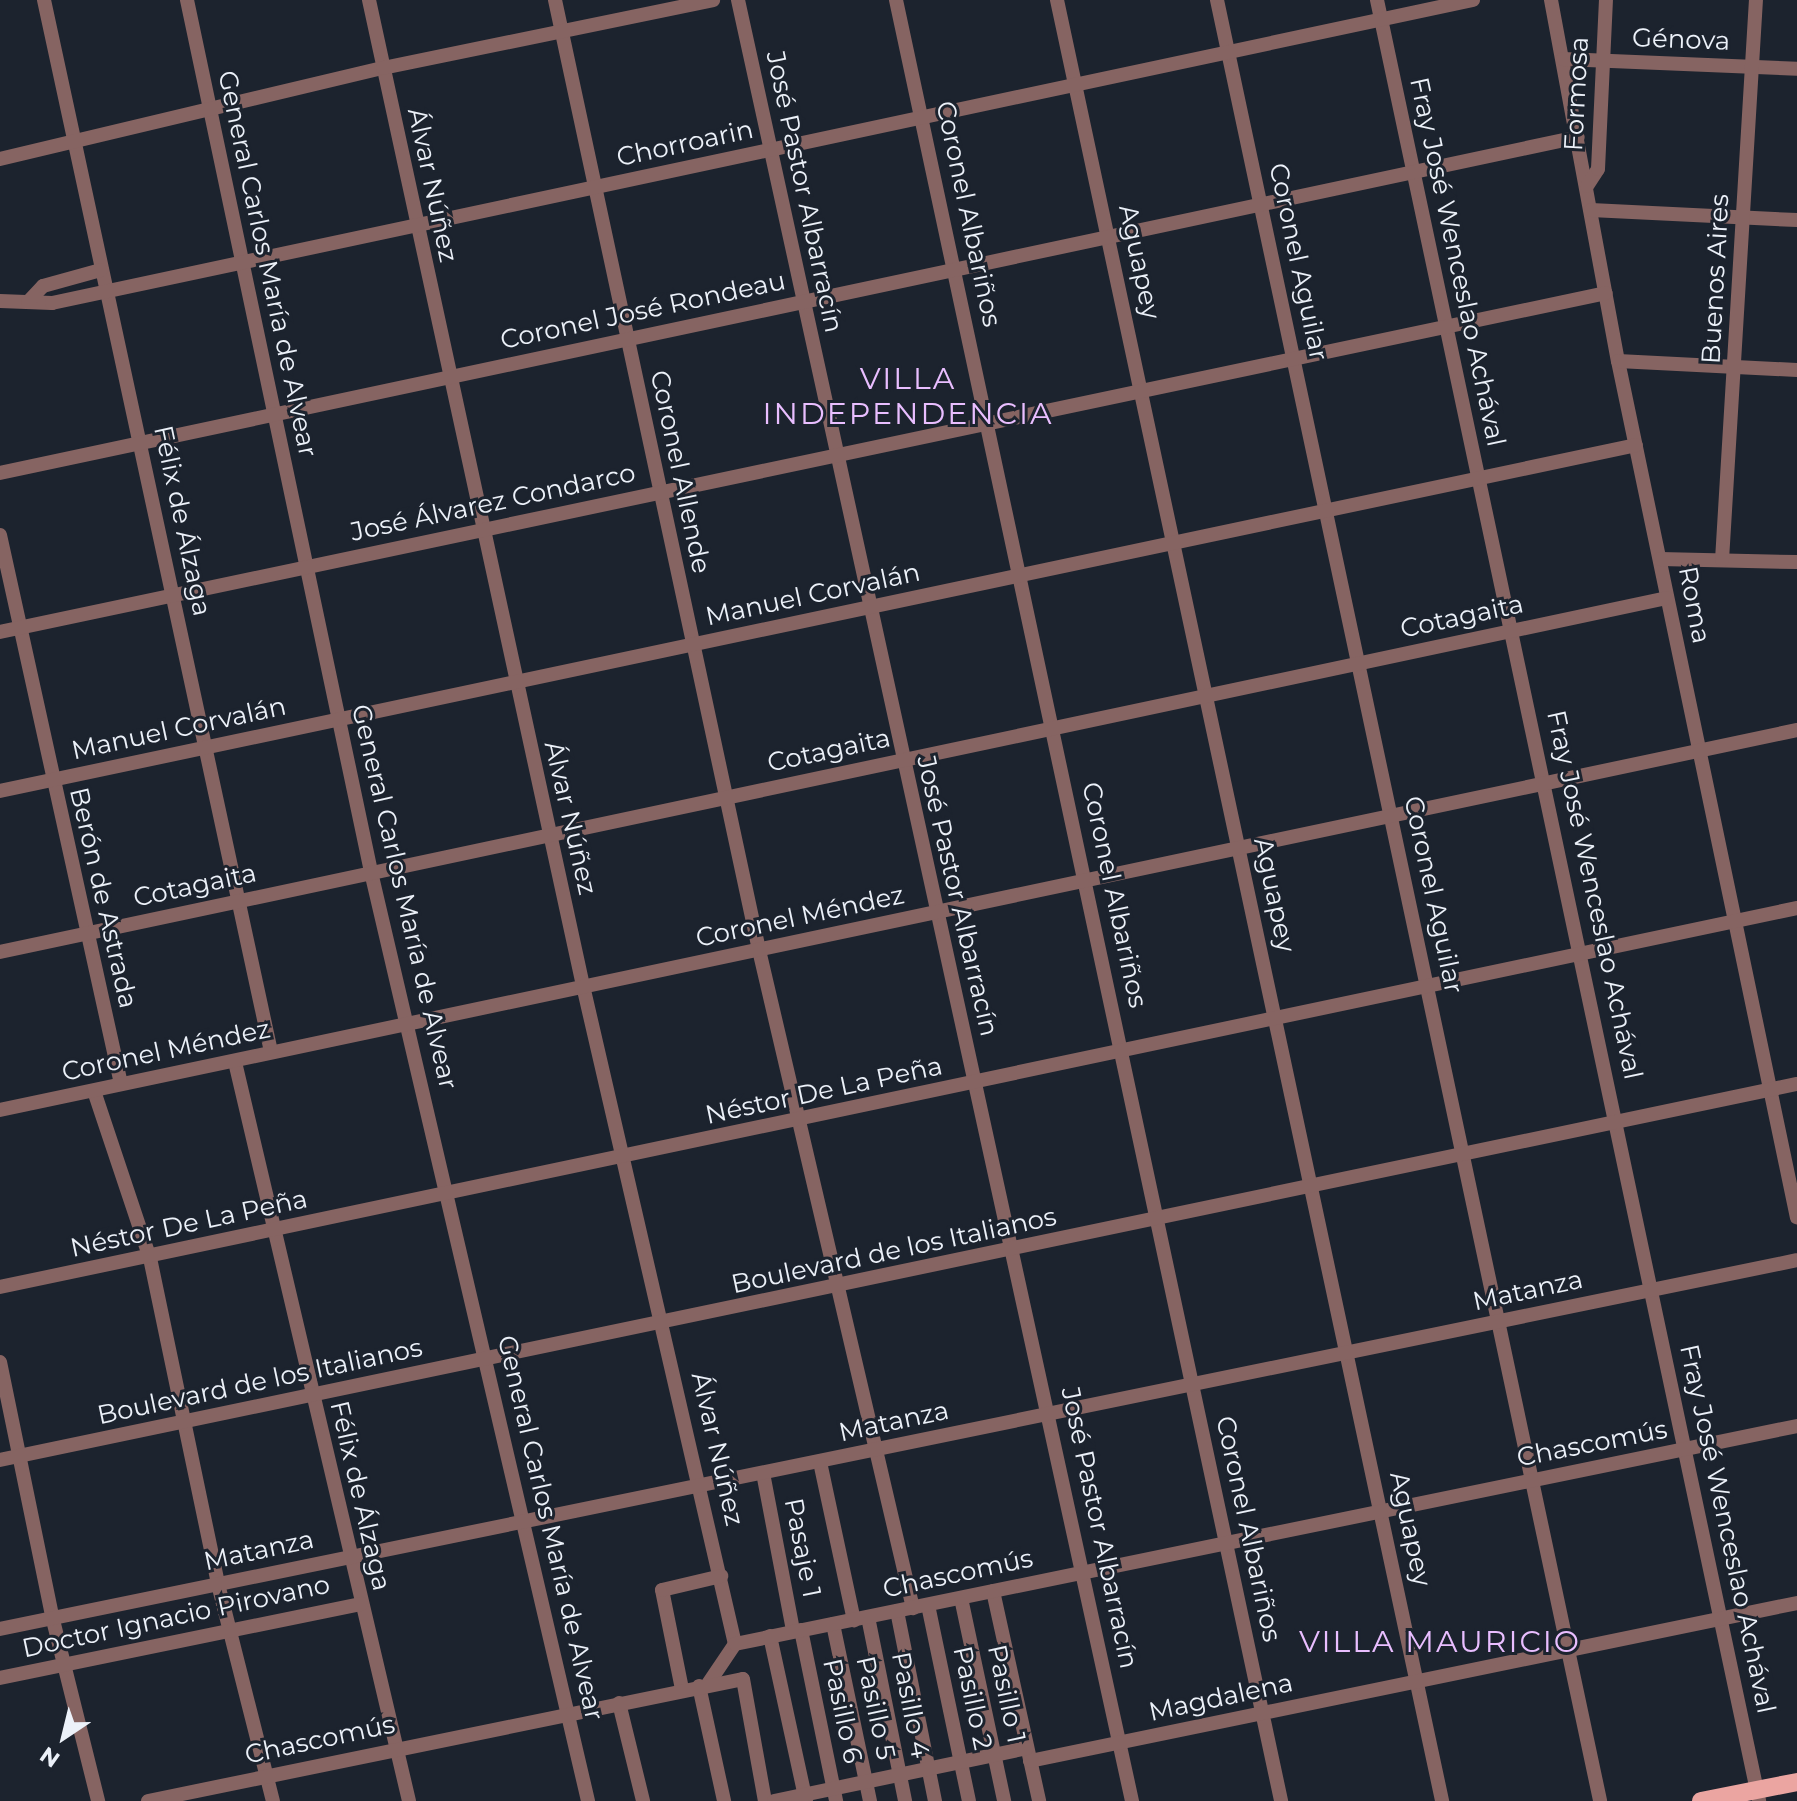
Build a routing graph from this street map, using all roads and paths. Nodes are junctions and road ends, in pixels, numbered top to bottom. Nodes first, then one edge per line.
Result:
1 (44, 0) edge
2 (187, 0) edge
3 (369, 0) edge
4 (555, 0) edge
5 (713, 0) edge
6 (738, 0) edge
7 (896, 0) edge
8 (1057, 0) edge
9 (1217, 0) edge
10 (1377, 0) edge
11 (1473, 0) edge
12 (1551, 0) edge
13 (1606, 0) edge
14 (1756, 0) edge
15 (1381, 20) junction
16 (561, 30) junction
17 (1228, 52) junction
18 (1563, 59) junction
19 (1603, 61) junction
20 (1752, 67) junction
21 (383, 68) junction
22 (1797, 69) edge
23 (1075, 84) junction
24 (210, 108) junction
25 (923, 118) junction
26 (1578, 137) junction
27 (76, 141) junction
28 (771, 150) junction
29 (0, 159) edge
30 (1413, 172) junction
31 (1587, 186) junction
32 (595, 188) junction
33 (1262, 205) junction
34 (1591, 210) junction
35 (1744, 217) junction
36 (1797, 220) edge
37 (416, 225) junction
38 (1109, 236) junction
39 (242, 261) junction
40 (956, 269) junction
41 (101, 270) junction
42 (109, 288) junction
43 (1606, 293) junction
44 (0, 301) edge
45 (28, 302) junction
46 (803, 302) junction
47 (1445, 325) junction
48 (627, 340) junction
49 (1294, 359) junction
50 (1618, 361) junction
51 (1735, 367) junction
52 (1797, 370) edge
53 (448, 376) junction
54 (1142, 391) junction
55 (274, 414) junction
56 (988, 424) junction
57 (140, 442) junction
58 (1636, 445) junction
59 (837, 455) junction
60 (0, 473) edge
61 (1479, 479) junction
62 (660, 493) junction
63 (1326, 512) junction
64 (482, 529) junction
65 (0, 535) edge
66 (1175, 542) junction
67 (1660, 559) junction
68 (1722, 560) junction
69 (1797, 562) edge
70 (306, 565) junction
71 (1021, 573) junction
72 (173, 596) junction
73 (1667, 598) junction
74 (869, 608) junction
75 (20, 627) junction
76 (1512, 631) junction
77 (0, 632) edge
78 (692, 645) junction
79 (1358, 665) junction
80 (516, 683) junction
81 (1207, 696) junction
82 (339, 719) junction
83 (1054, 729) junction
84 (1797, 730) edge
85 (204, 749) junction
86 (1699, 751) junction
87 (901, 760) junction
88 (52, 780) junction
89 (1545, 782) junction
90 (0, 791) edge
91 (725, 798) junction
92 (1390, 815) junction
93 (550, 836) junction
94 (1239, 849) junction
95 (371, 872) junction
96 (1087, 879) junction
97 (239, 902) junction
98 (1797, 908) edge
99 (934, 913) junction
100 (1732, 921) junction
101 (87, 933) junction
102 (759, 950) junction
103 (0, 952) edge
104 (1581, 956) junction
105 (1429, 988) junction
106 (584, 990) junction
107 (1277, 1021) junction
108 (407, 1025) junction
109 (271, 1052) junction
110 (1124, 1052) junction
111 (235, 1062) junction
112 (975, 1083) junction
113 (121, 1084) junction
114 (1797, 1084) edge
115 (1771, 1090) junction
116 (94, 1091) junction
117 (0, 1110) edge
118 (801, 1121) junction
119 (1618, 1123) junction
120 (1465, 1156) junction
121 (623, 1157) junction
122 (1312, 1188) junction
123 (447, 1194) junction
124 (1797, 1218) edge
125 (1158, 1221) junction
126 (271, 1232) junction
127 (1014, 1251) junction
128 (150, 1258) junction
129 (1797, 1260) edge
130 (0, 1287) edge
131 (841, 1287) junction
132 (1654, 1289) junction
133 (1499, 1323) junction
134 (665, 1324) junction
135 (1347, 1352) junction
136 (487, 1360) junction
137 (0, 1362) edge
138 (1193, 1384) junction
139 (312, 1397) junction
140 (1051, 1414) junction
141 (183, 1423) junction
142 (1797, 1426) edge
143 (878, 1449) junction
144 (1685, 1450) junction
145 (20, 1456) junction
146 (0, 1460) edge
147 (820, 1462) junction
148 (763, 1473) junction
149 (1533, 1481) junction
150 (700, 1486) junction
151 (1381, 1511) junction
152 (525, 1522) junction
153 (1226, 1541) junction
154 (349, 1556) junction
155 (1084, 1573) junction
156 (721, 1576) junction
157 (218, 1584) junction
158 (993, 1591) junction
159 (961, 1598) junction
160 (1797, 1603) edge
161 (361, 1604) junction
162 (920, 1606) junction
163 (897, 1611) junction
164 (861, 1619) junction
165 (1720, 1619) junction
166 (53, 1620) junction
167 (833, 1624) junction
168 (0, 1629) edge
169 (229, 1630) junction
170 (797, 1631) junction
171 (770, 1636) junction
172 (735, 1644) junction
173 (1567, 1651) junction
174 (65, 1664) junction
175 (0, 1678) edge
176 (1418, 1682) junction
177 (704, 1685) junction
178 (682, 1689) junction
179 (619, 1703) junction
180 (568, 1713) junction
181 (1263, 1714) junction
182 (1120, 1744) junction
183 (397, 1749) junction
184 (1029, 1754) junction
185 (995, 1755) junction
186 (961, 1762) junction
187 (929, 1769) junction
188 (899, 1775) junction
189 (267, 1776) junction
190 (866, 1782) junction
191 (1797, 1782) edge
192 (835, 1795) edge
193 (1758, 1796) edge
194 (805, 1798) edge
195 (98, 1801) edge
196 (148, 1801) edge
197 (273, 1801) edge
198 (409, 1801) edge
199 (588, 1801) edge
200 (643, 1801) edge
201 (724, 1801) edge
202 (765, 1801) edge
203 (774, 1801) edge
204 (870, 1801) edge
205 (905, 1801) edge
206 (935, 1801) edge
207 (969, 1801) edge
208 (1004, 1801) edge
209 (1039, 1801) edge
210 (1132, 1801) edge
211 (1281, 1801) edge
212 (1442, 1801) edge
213 (1600, 1801) edge
214 (1701, 1801) edge

1 - 27 street, Félix de Álzaga
2 - 24 street, General Carlos María de Alvear
3 - 21 street, Álvar Núñez
4 - 16 street, Coronel Allende
5 - 16 street
6 - 28 street, José Pastor Albarracín
7 - 25 street, Coronel Albariños
8 - 23 street, Aguapey
9 - 17 street, Coronel Aguilar
10 - 15 street, Fray José Wenceslao Achával
11 - 15 street, Chorroarin
12 - 18 street, Roma
13 - 19 street, Formosa
14 - 20 street, Buenos Aires
15 - 17 street, Chorroarin
15 - 30 street, Fray José Wenceslao Achával
16 - 21 street
16 - 32 street, Coronel Allende
17 - 23 street, Chorroarin
17 - 33 street, Coronel Aguilar
18 - 19 street, Génova
18 - 26 street, Roma
19 - 20 street, Génova
19 - 31 street, Formosa
20 - 22 street, Génova
20 - 35 street, Buenos Aires
21 - 24 street
21 - 37 street, Álvar Núñez
23 - 25 street, Chorroarin
23 - 38 street, Aguapey
24 - 27 street
24 - 39 street, General Carlos María de Alvear
25 - 28 street, Chorroarin
25 - 40 street, Coronel Albariños
26 - 30 street, Coronel José Rondeau
26 - 31 street, Roma
27 - 29 street
27 - 41 street, Félix de Álzaga
28 - 32 street, Chorroarin
28 - 46 street, José Pastor Albarracín
30 - 33 street, Coronel José Rondeau
30 - 47 street, Fray José Wenceslao Achával
31 - 34 street, Roma
32 - 37 street, Chorroarin
32 - 48 street, Coronel Allende
33 - 38 street, Coronel José Rondeau
33 - 49 street, Coronel Aguilar
34 - 35 street
34 - 43 street, Roma
35 - 36 street
35 - 51 street, Buenos Aires
37 - 39 street, Chorroarin
37 - 53 street, Álvar Núñez
38 - 40 street, Coronel José Rondeau
38 - 54 street, Aguapey
39 - 42 street, Chorroarin
39 - 55 street, General Carlos María de Alvear
40 - 46 street, Coronel José Rondeau
40 - 56 street, Coronel Albariños
41 - 42 street, Félix de Álzaga
41 - 45 street
42 - 45 street, Chorroarin
42 - 57 street, Félix de Álzaga
43 - 47 street, José Álvarez Condarco
43 - 50 street, Roma
44 - 45 street, Chorroarin
46 - 48 street, Coronel José Rondeau
46 - 59 street, José Pastor Albarracín
47 - 49 street, José Álvarez Condarco
47 - 61 street, Fray José Wenceslao Achával
48 - 53 street, Coronel José Rondeau
48 - 62 street, Coronel Allende
49 - 54 street, José Álvarez Condarco
49 - 63 street, Coronel Aguilar
50 - 51 street
50 - 58 street, Roma
51 - 52 street
51 - 68 street, Buenos Aires
53 - 55 street, Coronel José Rondeau
53 - 64 street, Álvar Núñez
54 - 56 street, José Álvarez Condarco
54 - 66 street, Aguapey
55 - 57 street, Coronel José Rondeau
55 - 70 street, General Carlos María de Alvear
56 - 59 street, José Álvarez Condarco
56 - 71 street, Coronel Albariños
57 - 60 street, Coronel José Rondeau
57 - 72 street, Félix de Álzaga
58 - 61 street, Manuel Corvalán
58 - 67 street, Roma
59 - 62 street, José Álvarez Condarco
59 - 74 street, José Pastor Albarracín
61 - 63 street, Manuel Corvalán
61 - 76 street, Fray José Wenceslao Achával
62 - 64 street, José Álvarez Condarco
62 - 78 street, Coronel Allende
63 - 66 street, Manuel Corvalán
63 - 79 street, Coronel Aguilar
64 - 70 street, José Álvarez Condarco
64 - 80 street, Álvar Núñez
65 - 75 street, Berón de Astrada
66 - 71 street, Manuel Corvalán
66 - 81 street, Aguapey
67 - 68 street
67 - 73 street, Roma
68 - 69 street
70 - 72 street, José Álvarez Condarco
70 - 82 street, General Carlos María de Alvear
71 - 74 street, Manuel Corvalán
71 - 83 street, Coronel Albariños
72 - 75 street, José Álvarez Condarco
72 - 85 street, Félix de Álzaga
73 - 76 street, Cotagaita
73 - 86 street, Roma
74 - 78 street, Manuel Corvalán
74 - 87 street, José Pastor Albarracín
75 - 77 street, José Álvarez Condarco
75 - 88 street, Berón de Astrada
76 - 79 street, Cotagaita
76 - 89 street, Fray José Wenceslao Achával
78 - 80 street, Manuel Corvalán
78 - 91 street, Coronel Allende
79 - 81 street, Cotagaita
79 - 92 street, Coronel Aguilar
80 - 82 street, Manuel Corvalán
80 - 93 street, Álvar Núñez
81 - 83 street, Cotagaita
81 - 94 street, Aguapey
82 - 85 street, Manuel Corvalán
82 - 95 street, General Carlos María de Alvear
83 - 87 street, Cotagaita
83 - 96 street, Coronel Albariños
84 - 86 street, Coronel Méndez
85 - 88 street, Manuel Corvalán
85 - 97 street, Félix de Álzaga
86 - 89 street, Coronel Méndez
86 - 100 street, Roma
87 - 91 street, Cotagaita
87 - 99 street, José Pastor Albarracín
88 - 90 street, Manuel Corvalán
88 - 101 street, Berón de Astrada
89 - 92 street, Coronel Méndez
89 - 104 street, Fray José Wenceslao Achával
91 - 93 street, Cotagaita
91 - 102 street, Coronel Allende
92 - 94 street, Coronel Méndez
92 - 105 street, Coronel Aguilar
93 - 95 street, Cotagaita
93 - 106 street, Álvar Núñez
94 - 96 street, Coronel Méndez
94 - 107 street, Aguapey
95 - 97 street, Cotagaita
95 - 108 street, General Carlos María de Alvear
96 - 99 street, Coronel Méndez
96 - 110 street, Coronel Albariños
97 - 101 street, Cotagaita
97 - 109 street, Félix de Álzaga
98 - 100 street, Néstor De La Peña
99 - 102 street, Coronel Méndez
99 - 112 street, José Pastor Albarracín
100 - 104 street, Néstor De La Peña
100 - 115 street, Roma
101 - 103 street, Cotagaita
101 - 113 street, Berón de Astrada
102 - 106 street, Coronel Méndez
102 - 118 street, Coronel Allende
104 - 105 street, Néstor De La Peña
104 - 119 street, Fray José Wenceslao Achával
105 - 107 street, Néstor De La Peña
105 - 120 street, Coronel Aguilar
106 - 108 street, Coronel Méndez
106 - 121 street, Álvar Núñez
107 - 110 street, Néstor De La Peña
107 - 122 street, Aguapey
108 - 109 street, Coronel Méndez
108 - 123 street, General Carlos María de Alvear
109 - 111 street, Coronel Méndez
110 - 112 street, Néstor De La Peña
110 - 125 street, Coronel Albariños
111 - 113 street, Coronel Méndez
111 - 126 street, Félix de Álzaga
112 - 118 street, Néstor De La Peña
112 - 127 street, José Pastor Albarracín
113 - 116 street, Coronel Méndez
114 - 115 street, Boulevard de los Italianos
115 - 119 street, Boulevard de los Italianos
115 - 124 street, Roma
116 - 117 street, Coronel Méndez
116 - 128 street
118 - 121 street, Néstor De La Peña
118 - 131 street, Coronel Allende
119 - 120 street, Boulevard de los Italianos
119 - 132 street, Fray José Wenceslao Achával
120 - 122 street, Boulevard de los Italianos
120 - 133 street, Coronel Aguilar
121 - 123 street, Néstor De La Peña
121 - 134 street, Álvar Núñez
122 - 125 street, Boulevard de los Italianos
122 - 135 street, Aguapey
123 - 126 street, Néstor De La Peña
123 - 136 street, General Carlos María de Alvear
125 - 127 street, Boulevard de los Italianos
125 - 138 street, Coronel Albariños
126 - 128 street, Néstor De La Peña
126 - 139 street, Félix de Álzaga
127 - 131 street, Boulevard de los Italianos
127 - 140 street, José Pastor Albarracín
128 - 130 street, Néstor De La Peña
128 - 141 street
129 - 132 street, Matanza
131 - 134 street, Boulevard de los Italianos
131 - 143 street, Coronel Allende
132 - 133 street, Matanza
132 - 144 street, Fray José Wenceslao Achával
133 - 135 street, Matanza
133 - 149 street, Coronel Aguilar
134 - 136 street, Boulevard de los Italianos
134 - 150 street, Álvar Núñez
135 - 138 street, Matanza
135 - 151 street, Aguapey
136 - 139 street, Boulevard de los Italianos
136 - 152 street, General Carlos María de Alvear
137 - 145 street
138 - 140 street, Matanza
138 - 153 street, Coronel Albariños
139 - 141 street, Boulevard de los Italianos
139 - 154 street, Félix de Álzaga
140 - 143 street, Matanza
140 - 155 street, José Pastor Albarracín
141 - 145 street, Boulevard de los Italianos
141 - 157 street
142 - 144 street, Chascomús
143 - 147 street, Matanza
143 - 162 street, Coronel Allende
144 - 149 street, Chascomús
144 - 165 street, Fray José Wenceslao Achával
145 - 146 street, Boulevard de los Italianos
145 - 166 street
147 - 148 street, Matanza
147 - 164 street, Pasillo 4
148 - 150 street, Matanza
148 - 170 street, Pasaje 1
149 - 151 street, Chascomús
149 - 173 street, Coronel Aguilar
150 - 152 street, Matanza
150 - 156 street, Álvar Núñez
151 - 153 street, Chascomús
151 - 176 street, Aguapey
152 - 154 street, Matanza
152 - 180 street, General Carlos María de Alvear
153 - 155 street, Chascomús
153 - 181 street, Coronel Albariños
154 - 157 street, Matanza
154 - 161 street, Félix de Álzaga
155 - 158 street, Chascomús
155 - 182 street, José Pastor Albarracín
156 - 172 street, Álvar Núñez
156 - 178 street
157 - 166 street, Matanza
157 - 169 street
158 - 159 street, Chascomús
158 - 184 street
159 - 162 street, Chascomús
159 - 185 street, Pasillo 1
160 - 165 street, Magdalena
161 - 169 street, Doctor Ignacio Pirovano
161 - 183 street, Félix de Álzaga
162 - 163 street, Chascomús
162 - 186 street, Pasillo 2
163 - 164 street, Chascomús
163 - 187 street
164 - 167 street, Chascomús
164 - 188 street, Pasillo 4
165 - 173 street, Magdalena
165 - 193 street, Fray José Wenceslao Achával
166 - 168 street, Matanza
166 - 174 street
167 - 170 street, Chascomús
167 - 190 street, Pasillo 5
169 - 174 street, Doctor Ignacio Pirovano
169 - 189 street
170 - 171 street, Chascomús
170 - 192 street, Pasillo 6
171 - 172 street, Chascomús
171 - 194 street
172 - 177 street
173 - 176 street, Magdalena
173 - 213 street, Coronel Aguilar
174 - 175 street, Doctor Ignacio Pirovano
174 - 195 street
176 - 181 street, Magdalena
176 - 212 street, Aguapey
177 - 178 street, Chascomús
177 - 201 street
177 - 202 street, Chascomús
178 - 179 street, Chascomús
179 - 180 street, Chascomús
179 - 200 street
180 - 183 street, Chascomús
180 - 199 street, General Carlos María de Alvear
181 - 182 street, Magdalena
181 - 211 street, Coronel Albariños
182 - 184 street, Magdalena
182 - 210 street, José Pastor Albarracín
183 - 189 street, Chascomús
183 - 198 street, Félix de Álzaga
184 - 185 street, Magdalena
184 - 209 street
185 - 186 street, Magdalena
185 - 208 street, Pasillo 1
186 - 187 street, Magdalena
186 - 207 street, Pasillo 2
187 - 188 street, Magdalena
187 - 206 street
188 - 190 street, Magdalena
188 - 205 street, Pasillo 4
189 - 196 street, Chascomús
189 - 197 street
190 - 192 street, Magdalena
190 - 204 street, Pasillo 5
191 - 193 main road
192 - 194 street, Magdalena
193 - 214 main road
194 - 203 street, Magdalena

